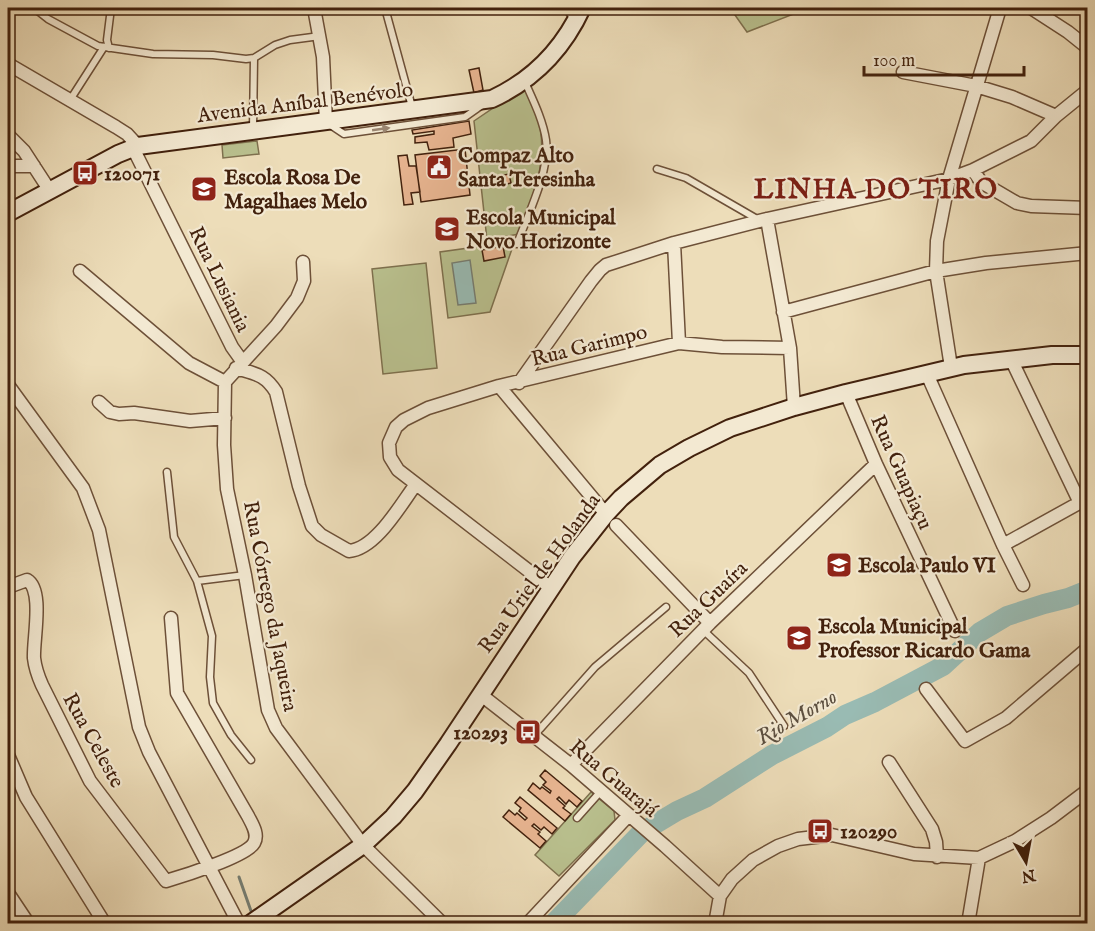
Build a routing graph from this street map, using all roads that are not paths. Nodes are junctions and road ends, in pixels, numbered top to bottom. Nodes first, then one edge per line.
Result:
1 (34, 8) edge
2 (111, 8) edge
3 (314, 8) edge
4 (385, 8) edge
5 (1000, 8) edge
6 (1030, 8) edge
7 (576, 11) edge
8 (321, 36) junction
9 (106, 47) junction
10 (1088, 48) edge
11 (254, 58) junction
12 (8, 64) edge
13 (903, 72) dead end
14 (525, 81) junction
15 (976, 86) junction
16 (1088, 90) edge
17 (492, 99) junction
18 (70, 100) junction
19 (413, 111) junction
20 (1056, 116) junction
21 (326, 122) junction
22 (253, 131) junction
23 (8, 135) edge
24 (136, 147) junction
25 (8, 166) edge
26 (34, 166) junction
27 (657, 169) dead end
28 (973, 170) junction
29 (949, 179) junction
30 (50, 191) junction
31 (1088, 208) edge
32 (8, 213) edge
33 (764, 220) junction
34 (674, 243) junction
35 (517, 244) dead end
36 (1088, 253) edge
37 (303, 262) dead end
38 (936, 271) junction
39 (80, 272) dead end
40 (783, 312) junction
41 (679, 343) junction
42 (790, 348) junction
43 (1088, 355) edge
44 (1011, 359) junction
45 (239, 364) junction
46 (951, 367) junction
47 (927, 374) junction
48 (225, 382) junction
49 (519, 383) junction
50 (8, 385) edge
51 (499, 386) junction
52 (846, 393) junction
53 (99, 402) dead end
54 (794, 407) junction
55 (225, 418) junction
56 (876, 464) junction
57 (167, 472) dead end
58 (416, 484) junction
59 (1084, 501) edge
60 (611, 520) junction
61 (1003, 545) junction
62 (245, 575) junction
63 (197, 581) junction
64 (1023, 585) dead end
65 (8, 587) edge
66 (551, 588) junction
67 (666, 607) dead end
68 (171, 618) dead end
69 (707, 626) junction
70 (955, 631) dead end
71 (1088, 648) edge
72 (926, 689) dead end
73 (480, 694) junction
74 (784, 726) dead end
75 (537, 732) junction
76 (8, 755) edge
77 (251, 760) dead end
78 (889, 762) dead end
79 (571, 765) junction
80 (1088, 790) edge
81 (601, 791) junction
82 (629, 815) junction
83 (578, 818) dead end
84 (363, 845) junction
85 (937, 856) junction
86 (979, 858) junction
87 (209, 867) junction
88 (8, 892) edge
89 (720, 896) junction
90 (24, 922) edge
91 (105, 924) edge
92 (239, 924) edge
93 (250, 924) edge
94 (443, 924) edge
95 (527, 924) edge
96 (716, 924) edge
97 (968, 924) edge

1 - 9 lane
2 - 9 lane
3 - 8 street
4 - 19 lane
5 - 15 street
6 - 10 street
7 - 14 main road, Avenida Aníbal Benévolo
8 - 11 lane
8 - 21 street
9 - 11 lane
9 - 18 lane
11 - 22 lane
12 - 18 street
13 - 15 street
14 - 17 main road, Avenida Aníbal Benévolo
14 - 35 lane
15 - 20 street
15 - 29 street
16 - 20 street
17 - 19 main road, Avenida Aníbal Benévolo
21 -> 17 lane
18 - 24 street
19 - 21 main road, Avenida Aníbal Benévolo
20 - 28 street
21 - 22 main road, Avenida Aníbal Benévolo
22 - 24 main road, Avenida Aníbal Benévolo
23 - 26 street
24 - 30 main road, Avenida Aníbal Benévolo
24 - 45 street, Rua Lusiania
25 - 26 street
26 - 30 street
27 - 33 lane
28 - 29 street
28 - 31 street
29 - 33 street
29 - 38 street
30 - 32 main road, Avenida Aníbal Benévolo
33 - 34 street
33 - 40 street
34 - 41 street
34 - 49 street
36 - 38 street
37 - 45 street
38 - 40 street
38 - 46 street
39 - 48 street
40 - 42 street
41 - 42 street, Rua Garimpo
41 - 49 street, Rua Garimpo
42 - 54 street
43 - 44 main road, Rua Uriel de Holanda
44 - 46 main road, Rua Uriel de Holanda
44 - 59 street
45 - 48 street
45 - 58 street
46 - 47 main road, Rua Uriel de Holanda
47 - 52 main road, Rua Uriel de Holanda
47 - 61 street
48 - 55 street, Rua Córrego da Jaqueira
49 - 51 street, Rua Garimpo
50 - 87 street
51 - 58 street, Rua Garimpo
51 - 60 street
52 - 54 main road, Rua Uriel de Holanda
52 - 56 street, Rua Guapiaçu
53 - 55 street
54 - 60 main road, Rua Uriel de Holanda
55 - 62 street, Rua Córrego da Jaqueira
56 - 69 street, Rua Guaíra
56 - 70 street, Rua Guapiaçu
57 - 63 lane
58 - 66 street
59 - 61 street
60 - 66 main road, Rua Uriel de Holanda
60 - 69 street
61 - 64 street
62 - 63 lane
62 - 84 street, Rua Córrego da Jaqueira
63 - 77 lane
65 - 87 street, Rua Celeste
66 - 73 main road, Rua Uriel de Holanda
67 - 75 lane
68 - 87 street
69 - 74 lane
69 - 79 street, Rua Guaíra
71 - 72 street
73 - 75 street, Rua Guarajá
73 - 84 main road, Rua Uriel de Holanda
75 - 79 street, Rua Guarajá
76 - 91 street
78 - 85 street
79 - 81 street, Rua Guarajá
80 - 86 street
81 - 82 street, Rua Guarajá
81 - 83 lane
82 - 89 street, Rua Guarajá
82 - 95 street
84 - 93 main road, Rua Uriel de Holanda
84 - 94 street, Rua Córrego da Jaqueira
85 - 86 street
85 - 89 street
86 - 97 street
87 - 92 street
88 - 90 street
89 - 96 street

